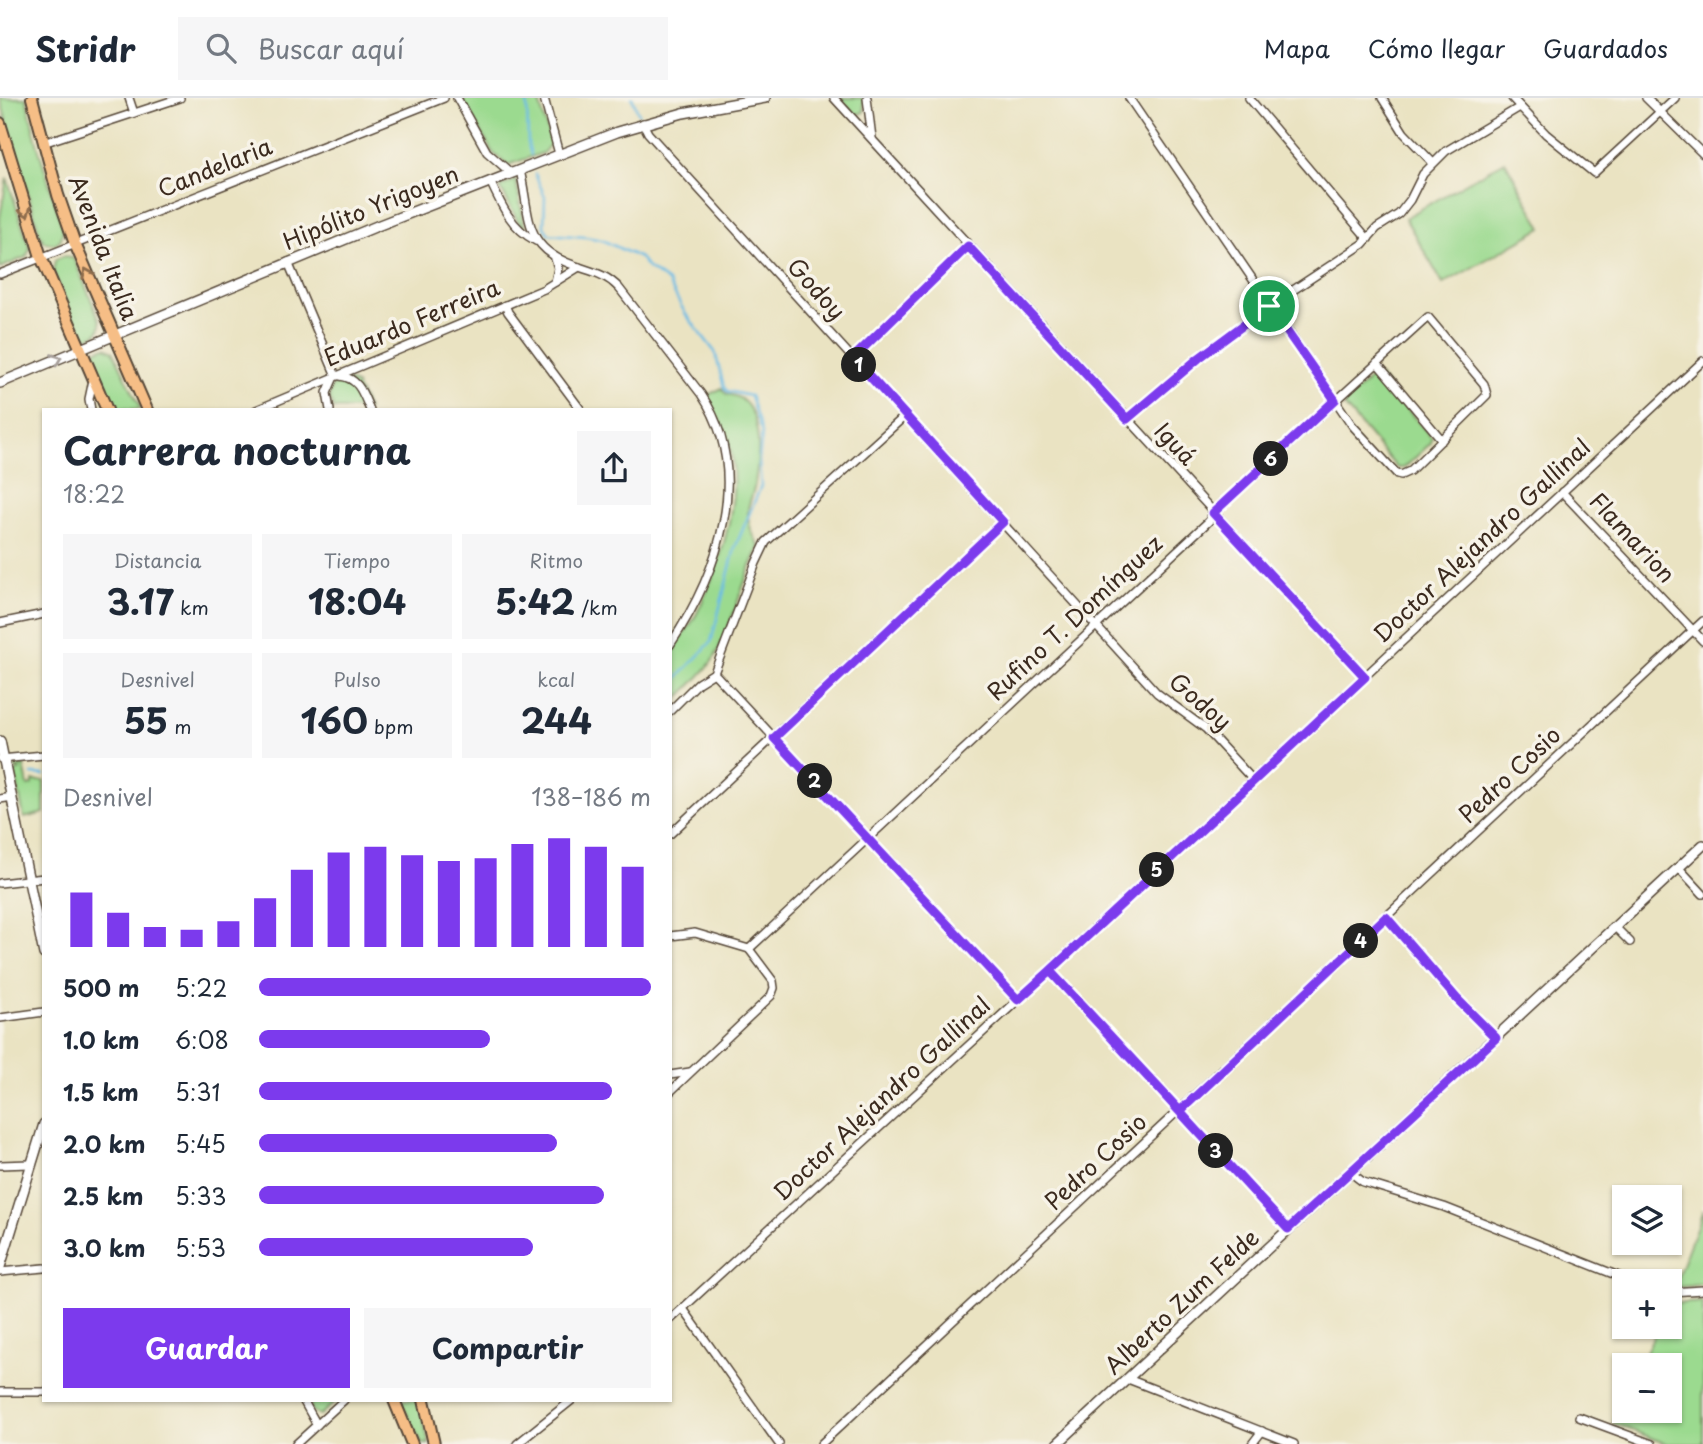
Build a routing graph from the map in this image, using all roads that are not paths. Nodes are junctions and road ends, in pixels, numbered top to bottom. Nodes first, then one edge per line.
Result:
1 (32, 98) edge
2 (129, 98) edge
3 (180, 98) edge
4 (444, 98) edge
5 (457, 98) edge
6 (544, 98) edge
7 (765, 98) edge
8 (834, 98) edge
9 (867, 98) edge
10 (1129, 98) edge
11 (1248, 98) edge
12 (1382, 98) edge
13 (1512, 98) edge
14 (1646, 98) edge
15 (1675, 98) edge
16 (1520, 107) junction
17 (1660, 111) junction
18 (134, 113) junction
19 (868, 113) junction
20 (853, 120) junction
21 (0, 123) edge
22 (643, 123) junction
23 (43, 142) junction
24 (873, 142) junction
25 (559, 154) junction
26 (1703, 154) edge
27 (1433, 163) junction
28 (515, 172) junction
29 (490, 181) junction
30 (1368, 239) junction
31 (537, 242) junction
32 (75, 244) junction
33 (968, 246) junction
34 (41, 257) junction
35 (555, 259) junction
36 (288, 262) junction
37 (579, 267) junction
38 (0, 274) edge
39 (554, 283) junction
40 (505, 305) junction
41 (1269, 306) junction
42 (114, 336) junction
43 (80, 350) junction
44 (853, 358) junction
45 (1703, 361) edge
46 (1377, 363) junction
47 (336, 376) junction
48 (94, 379) junction
49 (0, 383) edge
50 (1335, 400) junction
51 (91, 408) edge
52 (106, 408) edge
53 (146, 408) edge
54 (261, 408) edge
55 (330, 408) edge
56 (369, 408) edge
57 (580, 408) edge
58 (906, 415) junction
59 (1127, 419) junction
60 (1442, 440) junction
61 (1562, 492) junction
62 (1213, 513) junction
63 (1003, 522) junction
64 (42, 614) edge
65 (1703, 621) edge
66 (0, 623) edge
67 (1096, 624) junction
68 (672, 631) edge
69 (1693, 631) junction
70 (677, 635) junction
71 (1703, 641) edge
72 (672, 642) edge
73 (714, 673) junction
74 (1365, 677) junction
75 (672, 709) edge
76 (774, 738) junction
77 (0, 741) edge
78 (42, 755) edge
79 (2, 759) edge
80 (1253, 780) junction
81 (12, 797) junction
82 (0, 799) edge
83 (672, 832) edge
84 (868, 838) junction
85 (1703, 845) edge
86 (1679, 868) junction
87 (42, 878) edge
88 (29, 880) junction
89 (0, 883) edge
90 (1703, 894) edge
91 (1386, 917) junction
92 (1615, 927) junction
93 (672, 936) edge
94 (1630, 942) dead end
95 (42, 944) edge
96 (750, 948) junction
97 (1050, 971) junction
98 (1018, 1000) junction
99 (42, 1012) edge
100 (0, 1018) edge
101 (1496, 1038) junction
102 (691, 1072) junction
103 (672, 1075) edge
104 (672, 1090) edge
105 (1180, 1111) junction
106 (42, 1130) edge
107 (30, 1164) junction
108 (0, 1165) edge
109 (1350, 1172) junction
110 (1288, 1229) junction
111 (42, 1268) edge
112 (0, 1270) edge
113 (1612, 1273) edge
114 (1703, 1290) edge
115 (1682, 1291) edge
116 (684, 1310) junction
117 (672, 1319) edge
118 (1128, 1378) junction
119 (0, 1392) edge
120 (42, 1392) edge
121 (304, 1402) edge
122 (342, 1402) edge
123 (395, 1402) edge
124 (425, 1402) edge
125 (570, 1402) edge
126 (1578, 1417) dead end
127 (317, 1425) junction
128 (404, 1426) junction
129 (1262, 1431) junction
130 (1637, 1441) edge
131 (296, 1444) edge
132 (412, 1444) edge
133 (418, 1444) edge
134 (435, 1444) edge
135 (517, 1444) edge
136 (779, 1444) edge
137 (821, 1444) edge
138 (1057, 1444) edge
139 (1252, 1444) edge
140 (1294, 1444) edge
141 (1652, 1444) edge

1 - 23 main road, Avenida Italia
2 - 18 street
3 - 18 street
4 - 32 street, Candelaria
5 - 28 street
6 - 25 street
7 - 22 street, Hipólito Yrigoyen
8 - 20 street, Iguá
9 - 19 street
10 - 41 street
11 - 30 street
12 - 27 street
13 - 16 street
14 - 17 street
15 - 17 street
16 - 17 street
16 - 27 street
17 - 26 street
18 - 23 street
19 - 20 street
19 - 24 street
20 - 24 street, Iguá
21 -> 34 main road
22 - 25 street, Hipólito Yrigoyen
22 - 44 street, Godoy
23 - 32 main road, Avenida Italia
24 - 33 street, Iguá
25 - 28 street, Hipólito Yrigoyen
27 - 30 street
28 - 29 street, Hipólito Yrigoyen
28 - 31 street
29 - 31 street
29 - 36 street, Hipólito Yrigoyen
30 - 41 street
31 - 35 street
32 - 34 street, Candelaria
42 -> 32 main road, Avenida Italia
33 - 44 street
33 - 59 street, Iguá
34 - 38 street, Candelaria
34 - 43 main road
35 - 37 street
35 - 39 street
36 - 42 street, Hipólito Yrigoyen
36 - 47 street
37 - 39 street, Eduardo Ferreira
37 - 70 street
39 - 40 street, Eduardo Ferreira
40 - 47 street, Eduardo Ferreira
40 - 57 street
41 - 50 street
41 - 59 street
42 - 43 street, Hipólito Yrigoyen
42 - 53 main road, Avenida Italia
43 - 48 main road
49 -> 43 street, Hipólito Yrigoyen
44 - 58 street, Godoy
45 - 61 street, Doctor Alejandro Gallinal
46 - 50 street, Rufino T. Domínguez
46 - 60 street
46 - 60 street, Rufino T. Domínguez
47 - 54 street, Eduardo Ferreira
47 - 55 street
47 - 56 street
48 - 51 street
48 - 52 main road
50 - 60 street
50 - 62 street, Rufino T. Domínguez
58 - 63 street, Godoy
58 - 73 street
59 - 62 street, Iguá
61 - 69 street, Flamarion
61 - 74 street, Doctor Alejandro Gallinal
62 - 67 street, Rufino T. Domínguez
62 - 74 street, Iguá
63 - 67 street, Godoy
63 - 76 street
64 - 66 street
65 - 69 street, Pedro Cosio
67 - 80 street, Godoy
67 - 84 street, Rufino T. Domínguez
68 - 70 street
69 - 71 street, Flamarion
69 - 91 street, Pedro Cosio
70 - 72 street
73 - 75 street
73 - 76 street
74 - 80 street, Doctor Alejandro Gallinal
76 - 83 street
76 - 84 street
77 - 79 street
78 - 79 street
79 - 81 street
80 - 97 street, Doctor Alejandro Gallinal
81 - 82 street
81 - 88 street
84 - 96 street, Rufino T. Domínguez
84 - 98 street
85 - 86 street, Alberto Zum Felde
86 - 90 street
86 - 92 street, Alberto Zum Felde
87 - 88 street
88 - 89 street
88 - 95 street
91 - 101 street
91 - 105 street, Pedro Cosio
92 - 94 street
92 - 101 street, Alberto Zum Felde
93 - 96 street
96 - 102 street
97 - 98 street, Doctor Alejandro Gallinal
97 - 105 street
98 - 116 street, Doctor Alejandro Gallinal
99 - 100 street
101 - 109 street, Alberto Zum Felde
102 - 103 street
102 - 104 street
105 - 110 street
105 - 137 street, Pedro Cosio
106 - 107 street
107 - 108 street
107 - 112 street
109 - 110 street, Alberto Zum Felde
109 - 113 street
110 - 118 street, Alberto Zum Felde
111 - 112 street
114 - 115 street
116 - 117 street, Doctor Alejandro Gallinal
116 - 136 street
118 - 129 street
118 - 138 street, Alberto Zum Felde
119 - 120 street
121 - 127 street
122 - 127 street
123 - 128 main road
124 - 134 main road
125 - 135 street
126 - 130 street
127 - 131 street
128 - 132 main road
128 - 133 main road
129 - 139 street
129 - 140 street
130 - 141 street

